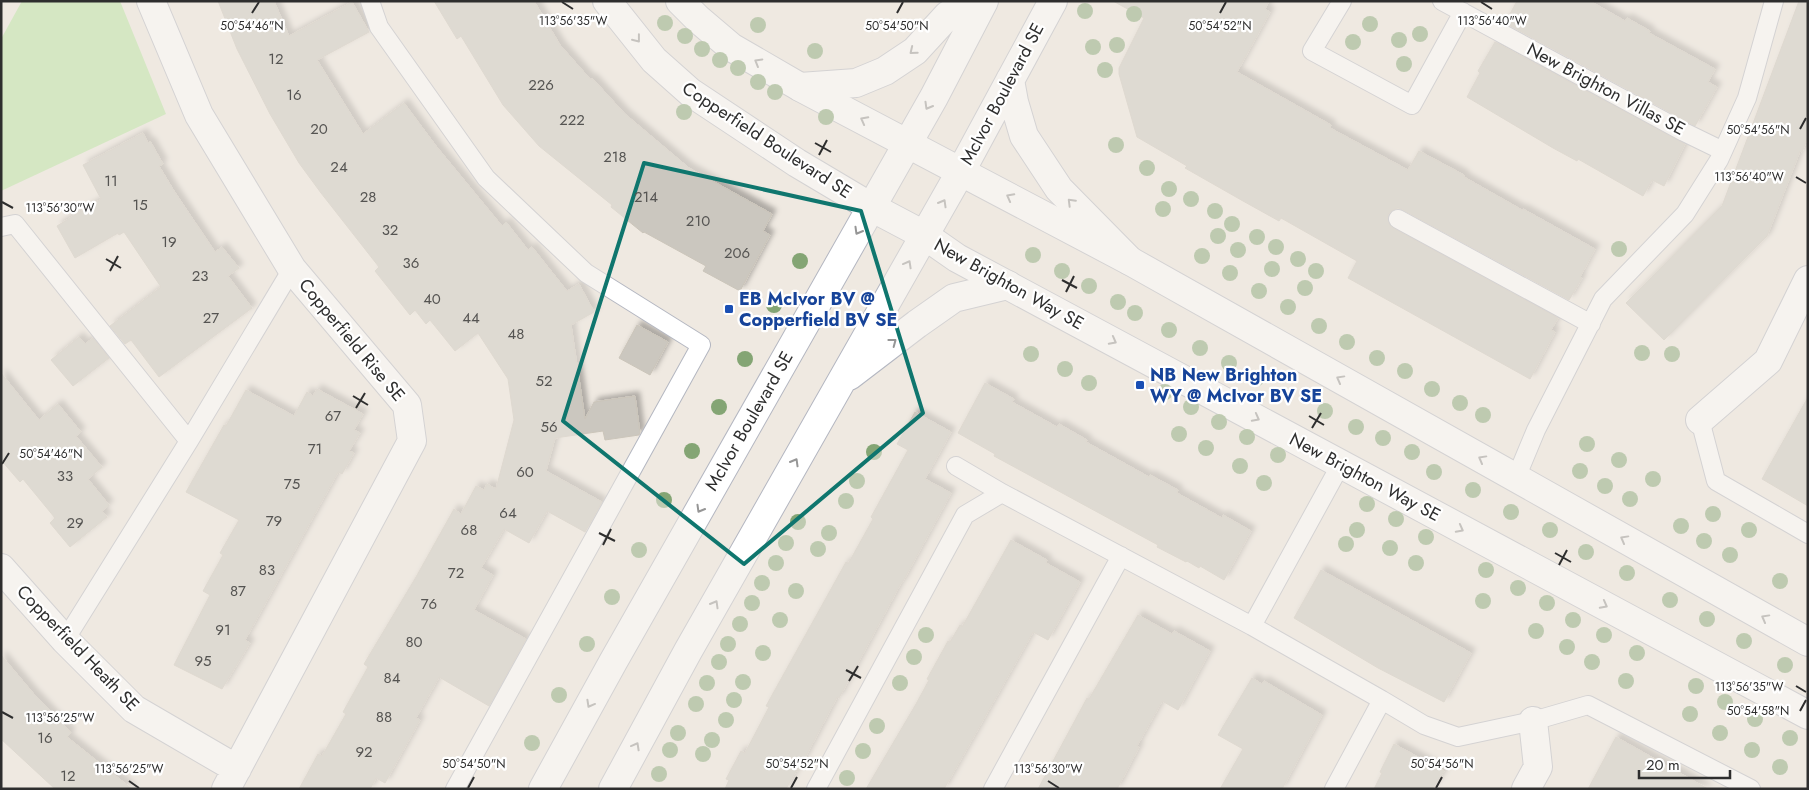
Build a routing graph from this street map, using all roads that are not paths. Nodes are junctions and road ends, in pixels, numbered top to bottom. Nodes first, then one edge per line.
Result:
1 (151, 1) edge
2 (370, 1) edge
3 (607, 1) edge
4 (680, 1) edge
5 (978, 1) edge
6 (984, 1) edge
7 (1053, 1) edge
8 (1342, 1) edge
9 (1442, 1) edge
10 (1774, 1) edge
11 (1463, 12) junction
12 (1010, 80) junction
13 (800, 87) junction
14 (908, 143) junction
15 (1723, 151) junction
16 (961, 171) junction
17 (871, 207) junction
18 (1398, 219) dead end
19 (1, 227) edge
20 (924, 235) junction
21 (1130, 261) junction
22 (292, 269) junction
23 (1808, 280) edge
24 (1008, 285) junction
25 (1591, 324) junction
26 (840, 383) junction
27 (1700, 420) joint
28 (189, 440) junction
29 (1341, 464) junction
30 (956, 466) dead end
31 (1516, 478) junction
32 (1002, 492) junction
33 (1808, 534) edge
34 (1121, 556) junction
35 (1, 568) edge
36 (1252, 626) junction
37 (65, 640) junction
38 (1808, 642) edge
39 (1382, 700) junction
40 (1808, 715) edge
41 (1533, 721) junction
42 (231, 779) edge
43 (456, 789) edge
44 (543, 789) edge
45 (613, 789) edge
46 (816, 789) edge
47 (993, 789) edge
48 (1334, 789) edge
49 (1526, 789) edge
50 (1751, 789) edge

1 - 22 street, Copperfield Rise SE
2 - 43 lane
3 -> 17 street, Copperfield Boulevard SE
13 -> 4 street
5 -> 13 street
6 -> 14 street, McIvor Boulevard SE
7 - 12 street, McIvor Boulevard SE
8 - 11 lane
9 - 11 lane, New Brighton Villas SE
10 - 15 lane
11 - 15 lane, New Brighton Villas SE
12 - 16 street, McIvor Boulevard SE
21 -> 12 street
14 -> 13 street
14 - 16 street
14 - 17 street, McIvor Boulevard SE
15 - 25 lane
20 -> 16 street, McIvor Boulevard SE
21 -> 16 street
17 - 20 street, Copperfield Boulevard SE
17 -> 44 street, McIvor Boulevard SE
18 - 25 lane
19 - 28 lane
20 - 24 street, New Brighton Way SE
26 -> 20 street, McIvor Boulevard SE
31 -> 21 street
22 - 28 lane
22 - 42 street, Copperfield Rise SE
23 - 27 street
26 -> 24 street
24 -> 29 street, New Brighton Way SE
25 - 31 lane
45 -> 26 street, McIvor Boulevard SE
27 - 33 lane
28 - 37 lane
29 - 36 lane
29 -> 40 street, New Brighton Way SE
30 - 32 lane
38 -> 31 street
32 - 34 lane
32 - 46 lane
34 - 36 lane
34 - 47 lane
35 - 37 street, Copperfield Heath SE
36 - 39 lane
37 - 42 street, Copperfield Heath SE
39 - 41 lane
39 - 48 lane
41 - 49 street
41 - 50 lane

